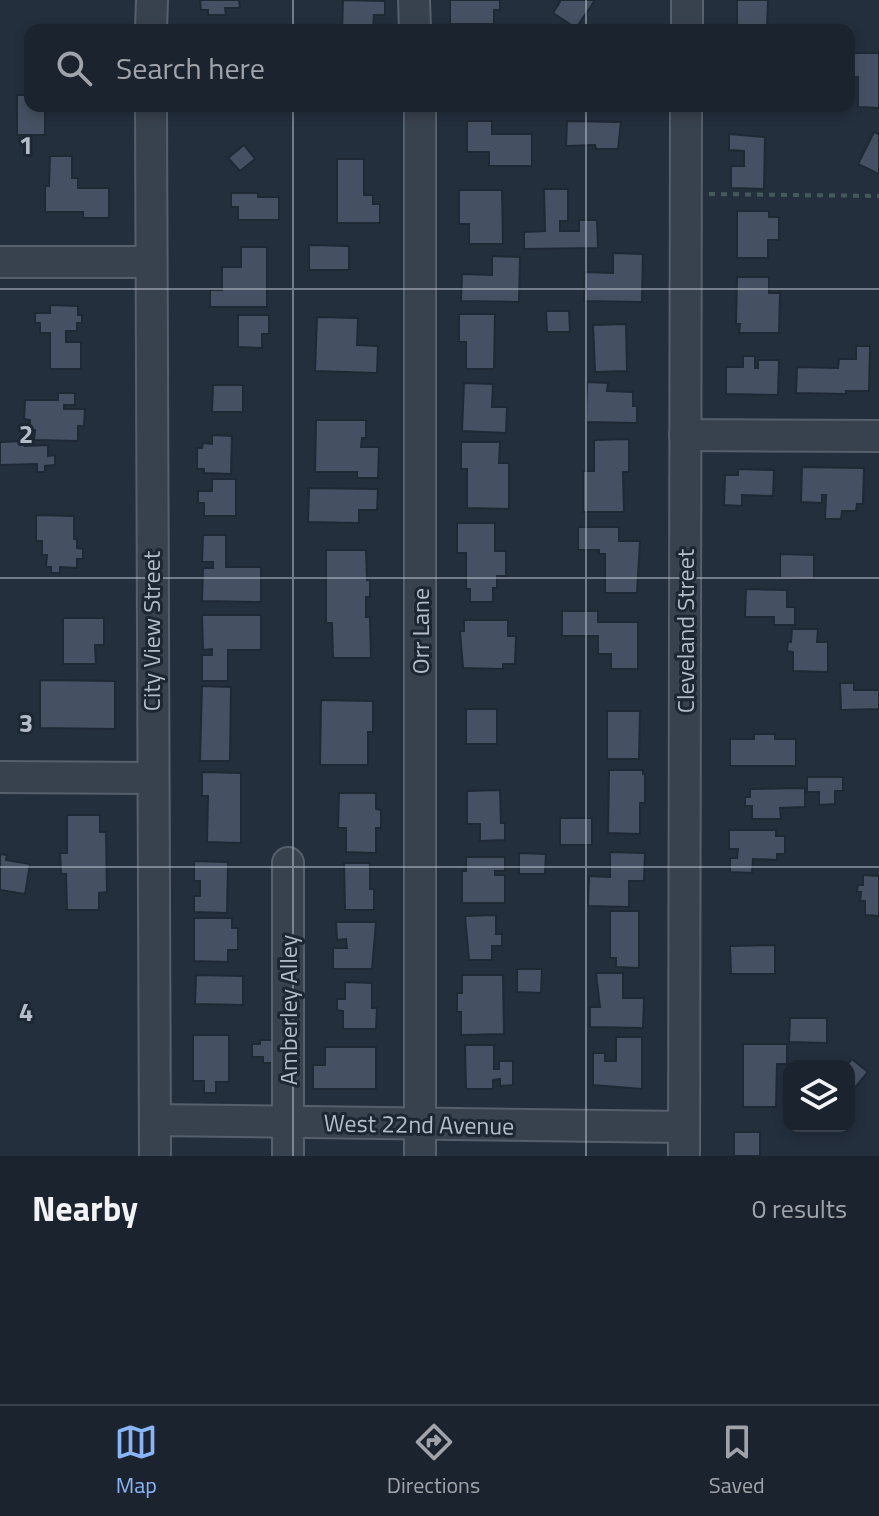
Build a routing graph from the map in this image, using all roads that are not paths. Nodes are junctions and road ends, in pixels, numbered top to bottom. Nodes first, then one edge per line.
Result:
1 (152, 0) edge
2 (414, 0) edge
3 (687, 0) edge
4 (151, 24) edge
5 (415, 24) edge
6 (687, 24) edge
7 (151, 112) edge
8 (420, 112) edge
9 (686, 112) edge
10 (0, 262) edge
11 (151, 262) junction
12 (685, 435) junction
13 (879, 436) edge
14 (0, 777) edge
15 (152, 778) junction
16 (288, 863) dead end
17 (155, 1120) junction
18 (288, 1122) junction
19 (420, 1124) junction
20 (684, 1141) edge
21 (155, 1156) edge
22 (288, 1156) edge
23 (420, 1156) edge

1 - 4 street
2 - 5 street
3 - 6 street
7 - 11 street, City View Street
8 - 19 street, Orr Lane
9 - 12 street, Cleveland Street
10 - 11 street
11 - 15 street, City View Street
12 - 13 street
12 - 20 street, Cleveland Street
14 - 15 street
15 - 17 street, City View Street
16 - 18 street, Amberley Alley
17 - 18 street, West 22nd Avenue
17 - 21 street, City View Street
18 - 19 street, West 22nd Avenue
18 - 22 street, Amberley Alley
19 - 20 street, West 22nd Avenue
19 - 23 street, Orr Lane

